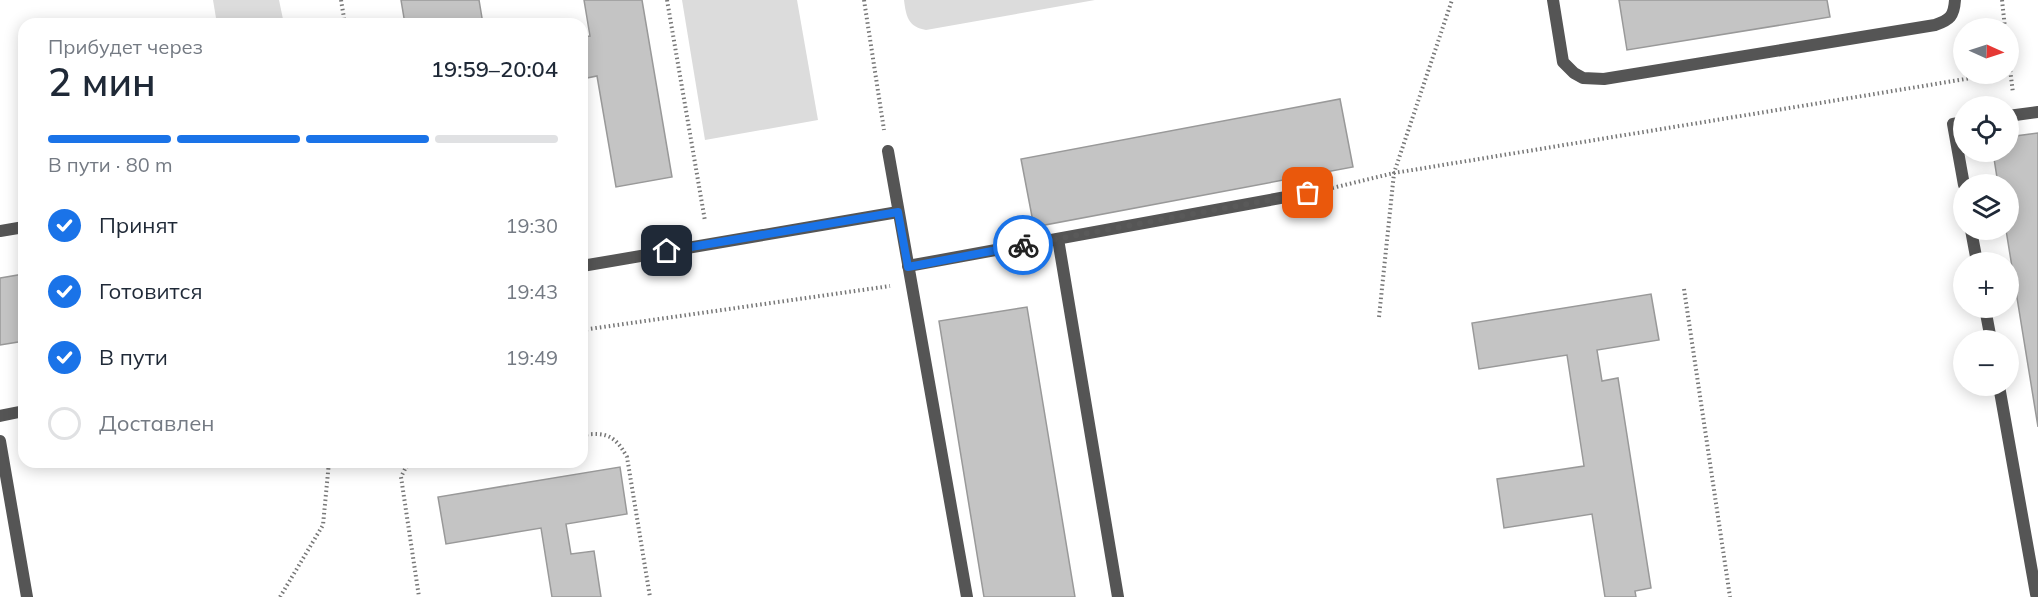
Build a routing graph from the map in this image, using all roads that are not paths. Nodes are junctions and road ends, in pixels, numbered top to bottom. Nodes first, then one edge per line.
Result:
1 (1553, 0) edge
2 (1955, 0) edge
3 (2038, 111) edge
4 (2019, 114) edge
5 (888, 151) road end
6 (1308, 193) road end
7 (898, 212) junction
8 (18, 227) edge
9 (0, 231) edge
10 (1058, 239) junction
11 (588, 265) edge
12 (908, 267) junction
13 (2001, 396) edge
14 (18, 412) edge
15 (0, 416) edge
16 (0, 441) edge
17 (2038, 594) edge
18 (27, 597) edge
19 (967, 597) edge
20 (1118, 597) edge

1 - 2 lane
3 - 4 lane
5 - 7 lane
6 - 10 lane
7 - 11 lane
7 - 12 lane
8 - 9 lane
10 - 12 lane
10 - 20 lane
12 - 19 lane
13 - 17 lane
14 - 15 lane
16 - 18 lane

